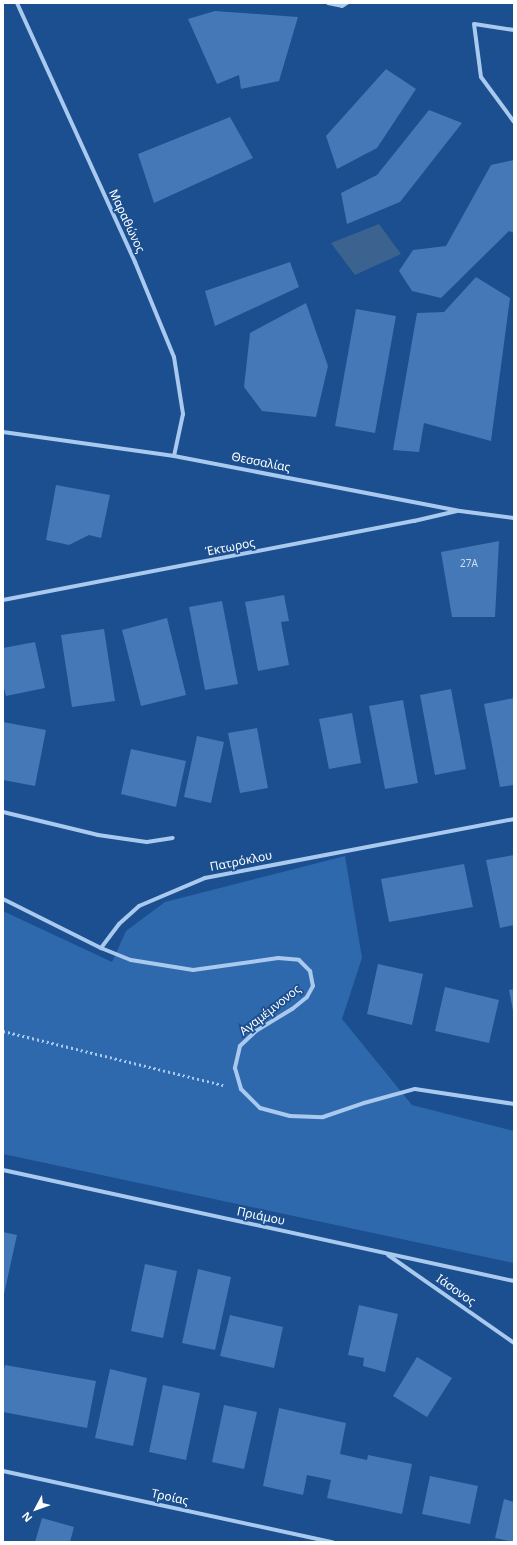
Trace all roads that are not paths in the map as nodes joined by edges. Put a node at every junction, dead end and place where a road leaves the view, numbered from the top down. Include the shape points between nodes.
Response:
1 (17, 3) edge
2 (328, 3) edge
3 (347, 3) edge
4 (514, 30) edge
5 (514, 122) edge
6 (3, 432) edge
7 (174, 456) junction
8 (460, 511) junction
9 (514, 518) edge
10 (3, 600) edge
11 (3, 812) edge
12 (514, 819) edge
13 (173, 838) dead end
14 (3, 899) edge
15 (101, 948) junction
16 (514, 1104) edge
17 (3, 1170) edge
18 (386, 1254) junction
19 (514, 1281) edge
20 (514, 1343) edge
21 (3, 1471) edge
22 (332, 1542) edge

1 - 7 street, Μαραθώνος via 135,262 174,357 183,414
2 - 3 street via 342,6
4 - 5 street via 474,24 481,77
6 - 7 street, Θεσσαλίας
7 - 8 street, Θεσσαλίας
8 - 9 street, Θεσσαλίας
8 - 10 street, Έκτωρος
11 - 13 street via 98,835 147,842
12 - 15 street, Πατρόκλου via 205,878 139,906 119,924
14 - 15 street
15 - 16 street, Αγαμέμνονος via 131,960 193,970 278,958 299,960 310,971 313,986 307,997 256,1031 240,1046 236,1068 241,1089 260,1108 290,1116 323,1117 416,1089
17 - 18 street, Πριάμου
18 - 19 street, Πριάμου
18 - 20 street, Ιάσονος
21 - 22 street, Τροίας

